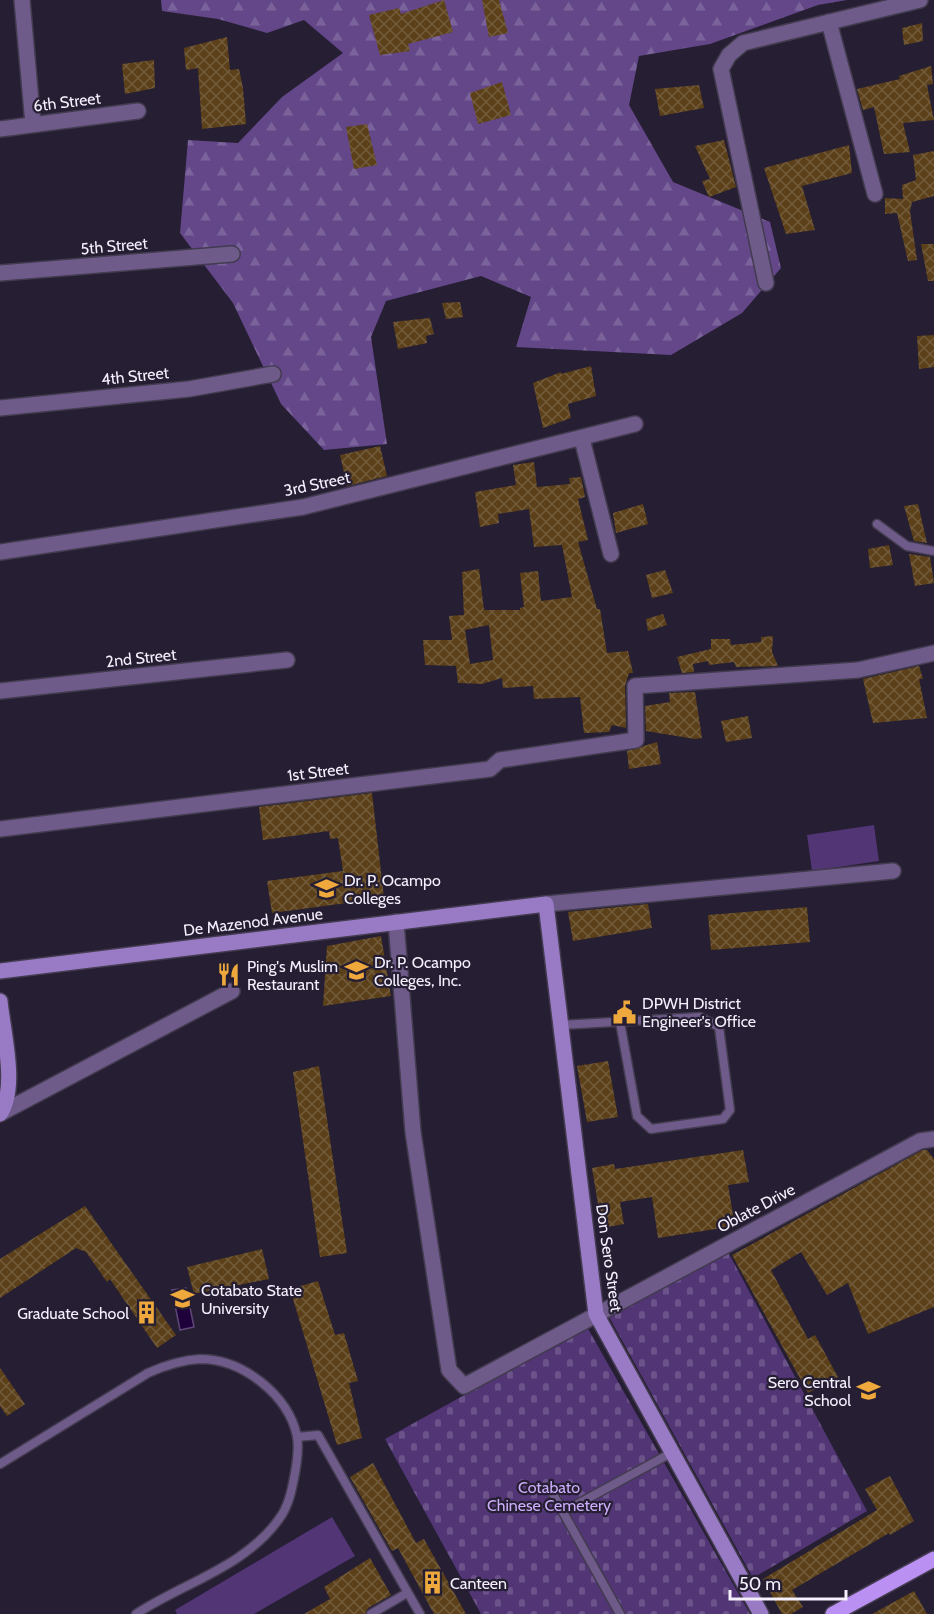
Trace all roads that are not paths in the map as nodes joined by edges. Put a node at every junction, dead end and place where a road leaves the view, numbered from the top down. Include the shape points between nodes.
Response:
1 (22, 0) edge
2 (920, 0) edge
3 (829, 22) junction
4 (138, 111) dead end
5 (33, 124) junction
6 (0, 129) edge
7 (875, 194) dead end
8 (232, 254) dead end
9 (0, 273) edge
10 (766, 283) dead end
11 (273, 374) dead end
12 (0, 408) edge
13 (635, 424) dead end
14 (582, 439) junction
15 (877, 524) dead end
16 (934, 551) edge
17 (0, 552) edge
18 (611, 554) dead end
19 (934, 653) edge
20 (287, 660) dead end
21 (0, 692) edge
22 (0, 829) edge
23 (893, 871) dead end
24 (546, 904) junction
25 (396, 922) junction
26 (0, 971) edge
27 (232, 991) dead end
28 (0, 1001) edge
29 (620, 1022) junction
30 (561, 1025) junction
31 (1, 1113) edge
32 (934, 1139) edge
33 (596, 1314) junction
34 (297, 1437) junction
35 (674, 1452) junction
36 (0, 1464) edge
37 (549, 1487) dead end
38 (563, 1512) junction
39 (934, 1558) edge
40 (407, 1593) junction
41 (136, 1614) edge
42 (371, 1614) edge
43 (420, 1614) edge
44 (620, 1614) edge
45 (761, 1614) edge
46 (832, 1614) edge

1 - 5 street
2 - 3 street
3 - 7 street
3 - 10 street via 743,43 721,69
4 - 5 street, 6th Street
5 - 6 street, 6th Street
8 - 9 street, 5th Street
11 - 12 street, 4th Street via 189,389
13 - 14 street, 3rd Street
14 - 17 street, 3rd Street via 303,507
14 - 18 street
15 - 16 lane via 906,546
19 - 22 street, 1st Street via 858,670 635,686 636,740 500,760 490,769
20 - 21 street, 2nd Street
23 - 24 street
24 - 25 main road, De Mazenod Avenue
24 - 30 main road, Don Sero Street
25 - 26 main road, De Mazenod Avenue
25 - 33 street, Oblate Drive via 413,1132 449,1370 464,1386
27 - 31 street
28 - 31 main road via 9,1084 8,1101
29 - 29 lane via 637,1116 644,1125 651,1129 723,1119 728,1115 719,1027 700,1017
29 - 30 lane
30 - 33 main road, Don Sero Street
32 - 33 street, Oblate Drive via 920,1141
33 - 35 main road, Don Sero Street
34 - 36 lane via 286,1409 268,1388 243,1370 202,1359 174,1362 148,1373
34 - 40 lane via 318,1435
34 - 41 lane via 292,1492 281,1517 266,1536 228,1563
35 - 38 lane
35 - 45 main road, Don Sero Street
37 - 38 lane
38 - 44 lane
39 - 46 main road
40 - 42 lane
40 - 43 lane

